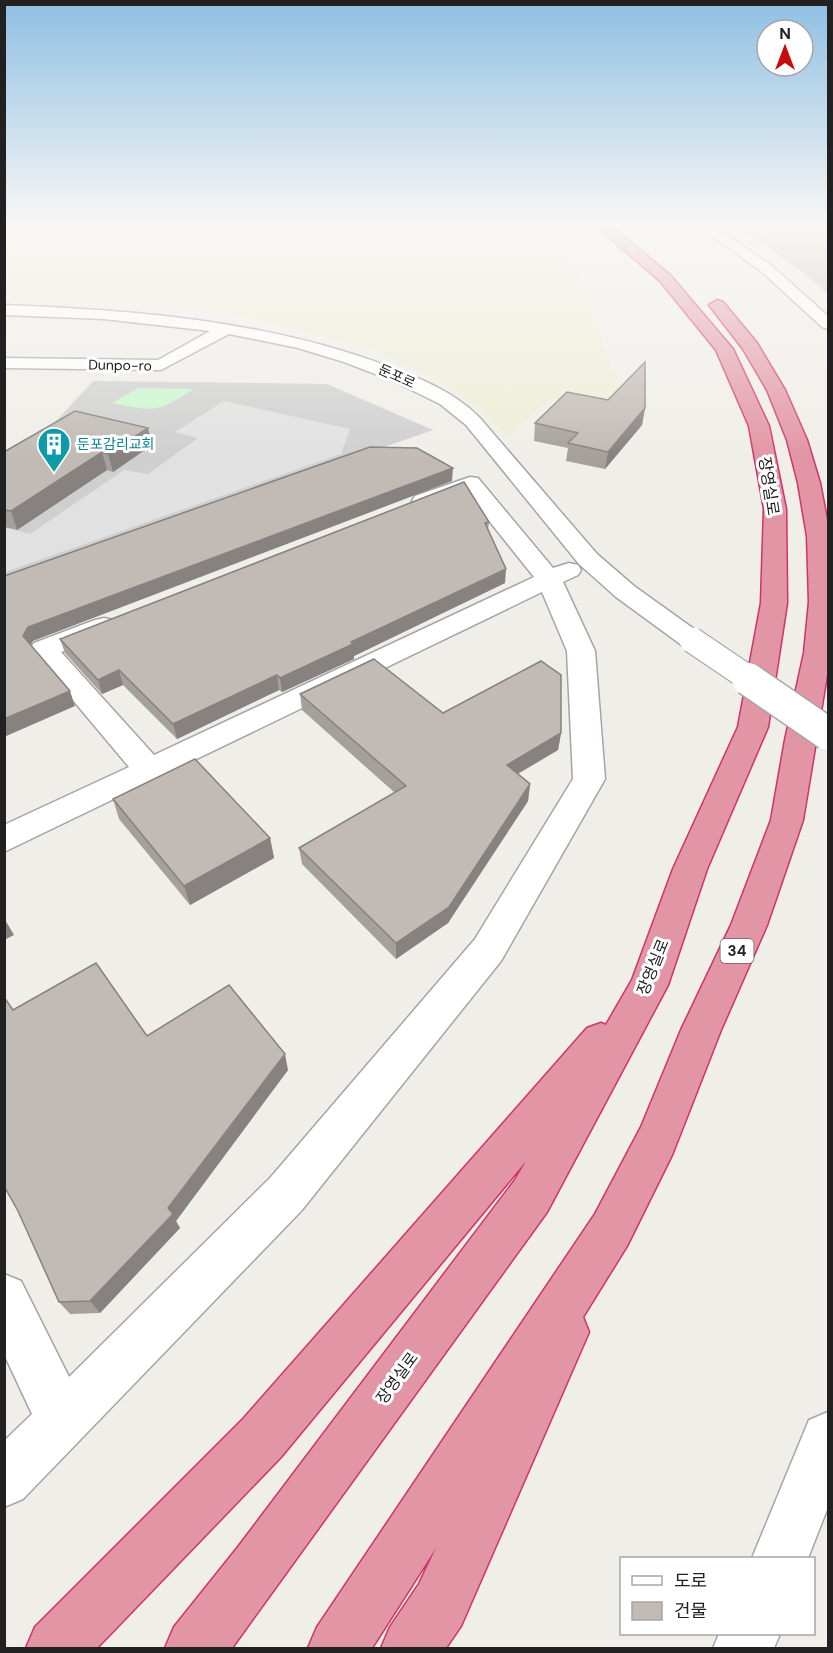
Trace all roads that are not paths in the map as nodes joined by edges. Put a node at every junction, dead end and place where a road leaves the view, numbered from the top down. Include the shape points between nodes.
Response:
1 (673, 303) edge
2 (714, 303) edge
3 (805, 303) edge
4 (4, 310) edge
5 (828, 324) edge
6 (226, 329) junction
7 (4, 363) edge
8 (404, 508) edge
9 (588, 559) junction
10 (550, 581) junction
11 (131, 615) edge
12 (828, 734) edge
13 (150, 771) junction
14 (4, 840) edge
15 (649, 985) junction
16 (611, 1230) junction
17 (4, 1298) edge
18 (63, 1422) junction
19 (828, 1439) edge
20 (4, 1480) edge
21 (780, 1557) edge
22 (56, 1648) edge
23 (195, 1648) edge
24 (338, 1648) edge
25 (411, 1648) edge

1 - 15 highway, 장영실로 via 724,349 759,426 775,509 774,603 753,727 690,869
2 - 16 highway, 34 via 751,347 776,390 797,440 819,536 822,602 818,653 787,820 749,925 700,1030 657,1140
3 - 5 street
4 - 6 street, 둔포로 via 90,313
6 - 7 street, Dunpo-ro via 161,365
6 - 9 street, 둔포로 via 305,345 370,364 461,410
8 - 10 street via 470,483
9 - 10 street
9 - 12 street, 둔포로, bridge via 625,592
10 - 13 street
10 - 18 street via 581,651 589,779 488,950 286,1194
11 - 13 street via 44,649
13 - 14 street
15 - 22 highway via 262,1438
15 - 23 highway, 장영실로 via 531,1196
16 - 24 highway, 34
16 - 25 highway via 440,1605
17 - 18 street
18 - 20 street
19 - 21 street

